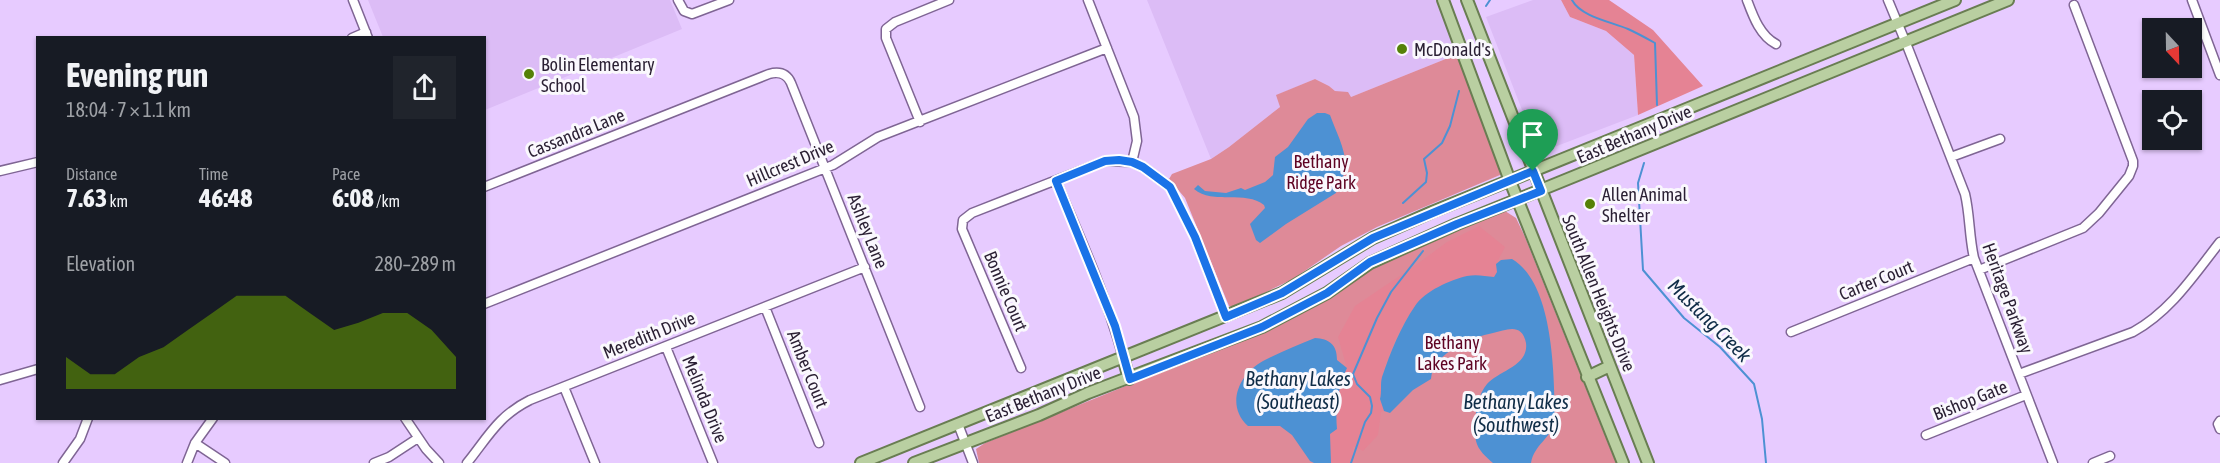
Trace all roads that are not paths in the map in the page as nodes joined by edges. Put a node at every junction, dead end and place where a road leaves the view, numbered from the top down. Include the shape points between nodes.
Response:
1 (353, 0) edge
2 (678, 0) edge
3 (729, 0) edge
4 (950, 0) edge
5 (1088, 0) edge
6 (1443, 0) edge
7 (1467, 0) edge
8 (1747, 0) edge
9 (1888, 0) edge
10 (1955, 0) edge
11 (2008, 0) edge
12 (2192, 0) edge
13 (1995, 3) edge
14 (2074, 5) dead end
15 (1898, 22) junction
16 (367, 35) edge
17 (1905, 41) junction
18 (1776, 44) dead end
19 (1107, 48) junction
20 (780, 73) joint
21 (2220, 75) edge
22 (920, 122) junction
23 (2000, 139) dead end
24 (1951, 157) junction
25 (36, 162) edge
26 (1132, 162) junction
27 (826, 167) junction
28 (0, 171) edge
29 (1533, 171) junction
30 (1510, 180) junction
31 (1056, 181) junction
32 (486, 186) edge
33 (1541, 191) junction
34 (1518, 200) junction
35 (2220, 242) edge
36 (1974, 258) junction
37 (865, 267) junction
38 (1979, 270) junction
39 (486, 303) edge
40 (765, 307) junction
41 (1226, 317) junction
42 (1791, 332) dead end
43 (666, 347) junction
44 (1123, 357) junction
45 (1610, 366) junction
46 (1021, 368) dead end
47 (36, 370) edge
48 (2019, 374) junction
49 (1587, 377) junction
50 (1130, 379) junction
51 (0, 380) edge
52 (564, 387) junction
53 (2026, 395) junction
54 (920, 406) dead end
55 (87, 420) edge
56 (212, 420) edge
57 (406, 420) edge
58 (2220, 421) edge
59 (958, 424) junction
60 (2220, 429) edge
61 (1926, 435) dead end
62 (418, 438) junction
63 (195, 443) junction
64 (819, 443) dead end
65 (965, 443) junction
66 (2110, 456) dead end
67 (63, 463) edge
68 (187, 463) edge
69 (225, 463) edge
70 (374, 463) edge
71 (439, 463) edge
72 (467, 463) edge
73 (595, 463) edge
74 (713, 463) edge
75 (861, 463) edge
76 (914, 463) edge
77 (973, 463) edge
78 (1623, 463) edge
79 (1648, 463) edge
80 (2053, 463) edge
81 (2093, 463) edge

1 - 16 street
2 - 3 street via 684,11 692,14
4 - 22 street via 886,29 886,38
5 - 19 street
6 - 30 main road
7 - 29 main road, South Allen Heights Drive
8 - 18 street via 1767,40
9 - 15 street, Heritage Parkway
10 - 15 main road, East Bethany Drive
11 - 13 main road, East Bethany Drive
12 - 21 street
13 - 17 main road, East Bethany Drive
14 - 38 street via 2133,161 2132,171 2100,213 2082,228
15 - 17 street, Heritage Parkway
15 - 29 main road, East Bethany Drive
17 - 24 street, Heritage Parkway
17 - 33 main road, East Bethany Drive
19 - 22 street, Hillcrest Drive
19 - 26 street via 1134,117 1137,141
20 - 27 street, Ashley Lane via 791,83
20 - 32 street, Cassandra Lane
22 - 27 street, Hillcrest Drive via 878,137
23 - 24 street
24 - 36 street, Heritage Parkway via 1969,208
25 - 28 street
26 - 31 street via 1105,161
26 - 41 street via 1170,187 1195,237
27 - 37 street, Ashley Lane
27 - 39 street, Hillcrest Drive
29 - 30 main road, East Bethany Drive
29 - 33 main road, South Allen Heights Drive
30 - 34 main road
30 - 41 main road, East Bethany Drive via 1373,238 1282,293
31 - 44 street via 1115,326
31 - 46 street, Bonnie Court via 972,213 964,217 961,225
33 - 34 main road, East Bethany Drive
33 - 45 main road, South Allen Heights Drive
34 - 49 main road
34 - 50 main road, East Bethany Drive via 1370,262 1327,293 1262,327
35 - 48 street via 2174,300 2150,323
36 - 38 street, Heritage Parkway
36 - 42 street, Carter Court
37 - 40 street, Meredith Drive
37 - 54 street, Ashley Lane
38 - 48 street, Heritage Parkway
40 - 43 street, Meredith Drive
40 - 64 street, Amber Court
41 - 44 main road, East Bethany Drive
43 - 52 street, Meredith Drive
43 - 74 street, Melinda Drive
44 - 50 main road
44 - 59 main road, East Bethany Drive
45 - 49 main road
45 - 79 main road, South Allen Heights Drive
47 - 51 street
48 - 53 street, Heritage Parkway
49 - 78 main road
50 - 65 main road, East Bethany Drive
52 - 72 street, Meredith Drive via 507,414
52 - 73 street
53 - 61 street, Bishop Gate
53 - 80 street, Heritage Parkway
55 - 67 street via 80,439
56 - 63 street
57 - 62 street
58 - 60 street
59 - 65 street
59 - 75 main road, East Bethany Drive
62 - 70 street
62 - 71 street
63 - 68 street
63 - 69 street
65 - 76 main road, East Bethany Drive
65 - 77 street
66 - 81 street

